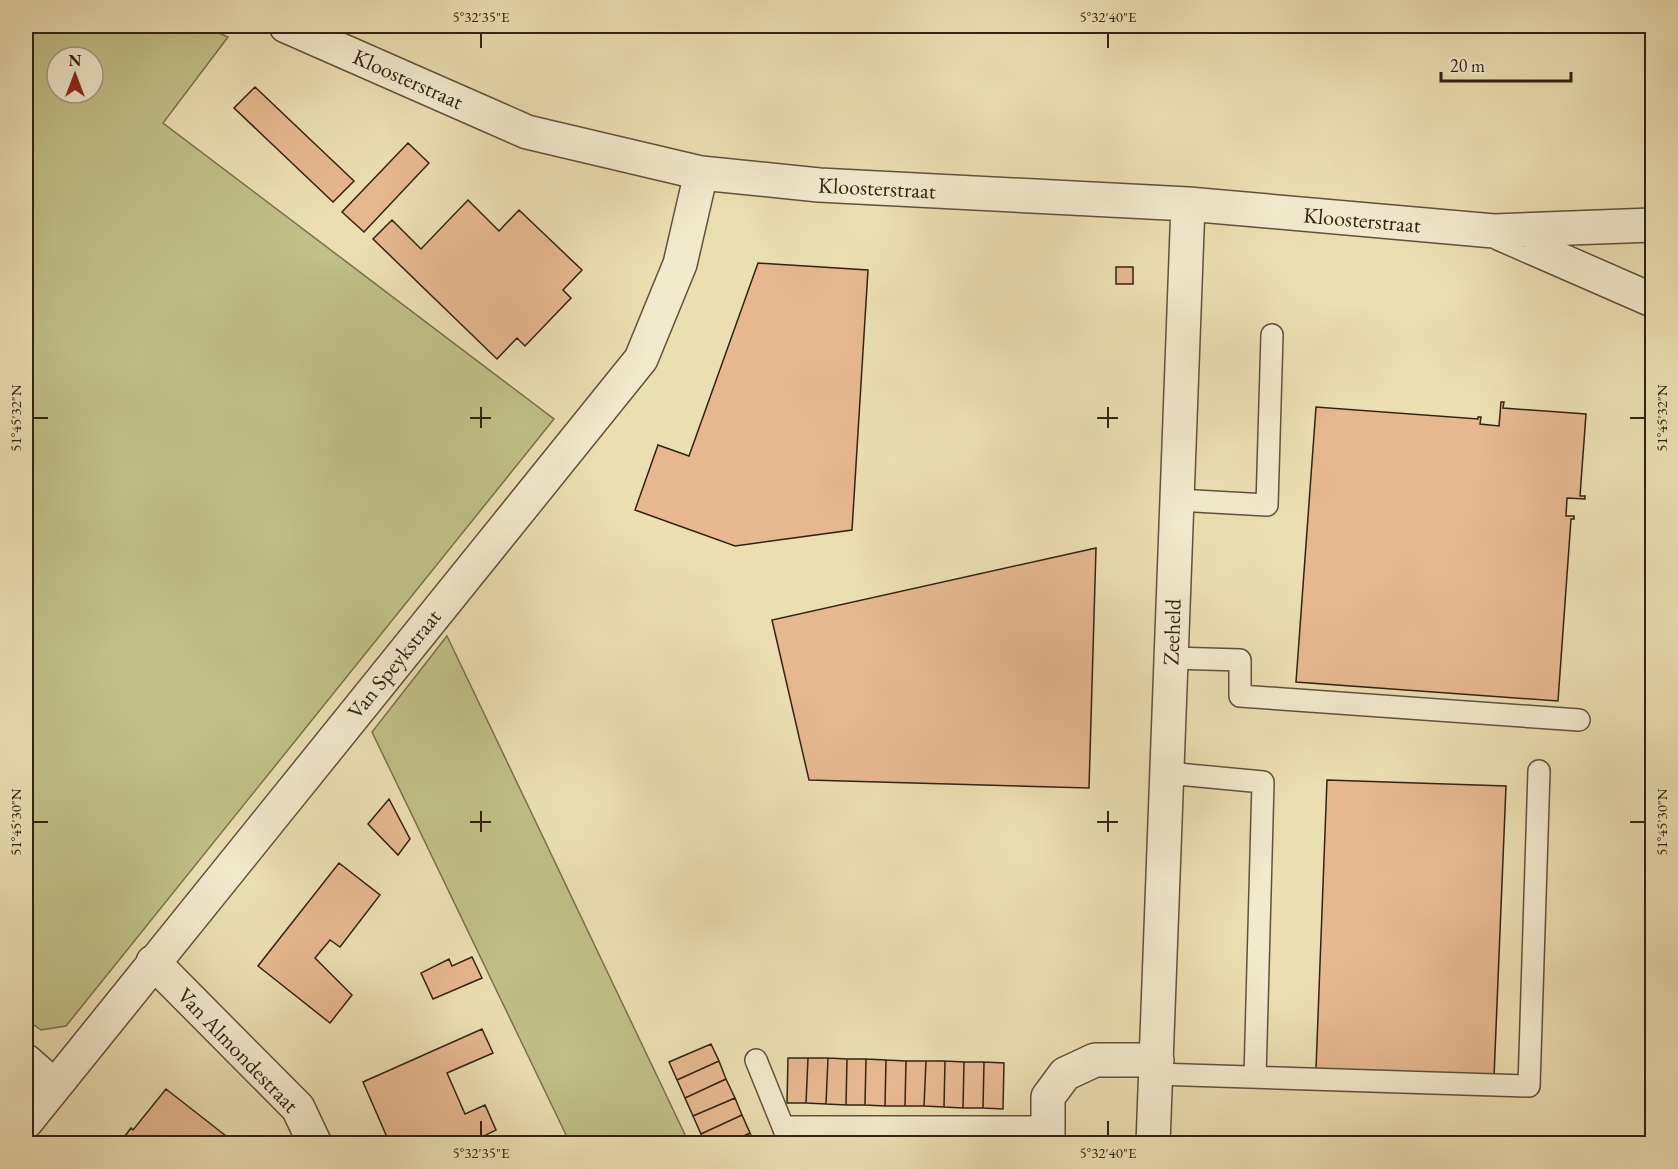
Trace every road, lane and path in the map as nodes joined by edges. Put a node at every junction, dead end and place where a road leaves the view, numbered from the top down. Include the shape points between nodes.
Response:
1 (286, 26) edge
2 (701, 173) junction
3 (1188, 204) junction
4 (1653, 225) edge
5 (1494, 231) junction
6 (1653, 300) edge
7 (1272, 335) dead end
8 (1177, 500) junction
9 (1172, 658) junction
10 (1579, 720) dead end
11 (1539, 771) dead end
12 (1167, 773) junction
13 (153, 962) junction
14 (756, 1060) dead end
15 (26, 1061) edge
16 (1157, 1067) junction
17 (1255, 1077) junction
18 (54, 1086) junction
19 (26, 1122) edge
20 (786, 1135) edge
21 (1048, 1135) edge
22 (315, 1143) edge
23 (1153, 1143) edge

1 - 2 street, Kloosterstraat via 527,132
2 - 3 street, Kloosterstraat via 819,186
2 - 13 street, Van Speykstraat via 680,264 641,359
3 - 5 street, Kloosterstraat
3 - 8 street, Zeeheld
4 - 5 street, Kloosterstraat
5 - 6 street, Kloosterstraat
7 - 8 lane via 1267,505
8 - 9 street, Zeeheld
9 - 10 lane via 1240,660 1240,696
9 - 12 street, Zeeheld
11 - 17 lane via 1529,1086
12 - 16 street, Zeeheld
12 - 17 lane via 1263,782
13 - 18 street, Van Speykstraat
13 - 22 street, Van Almondestraat via 298,1108
14 - 20 lane
15 - 18 street
16 - 17 lane
16 - 21 street via 1095,1060 1065,1074 1048,1097
16 - 23 street, Zeeheld
18 - 19 street, Van Speykstraat
20 - 21 lane

